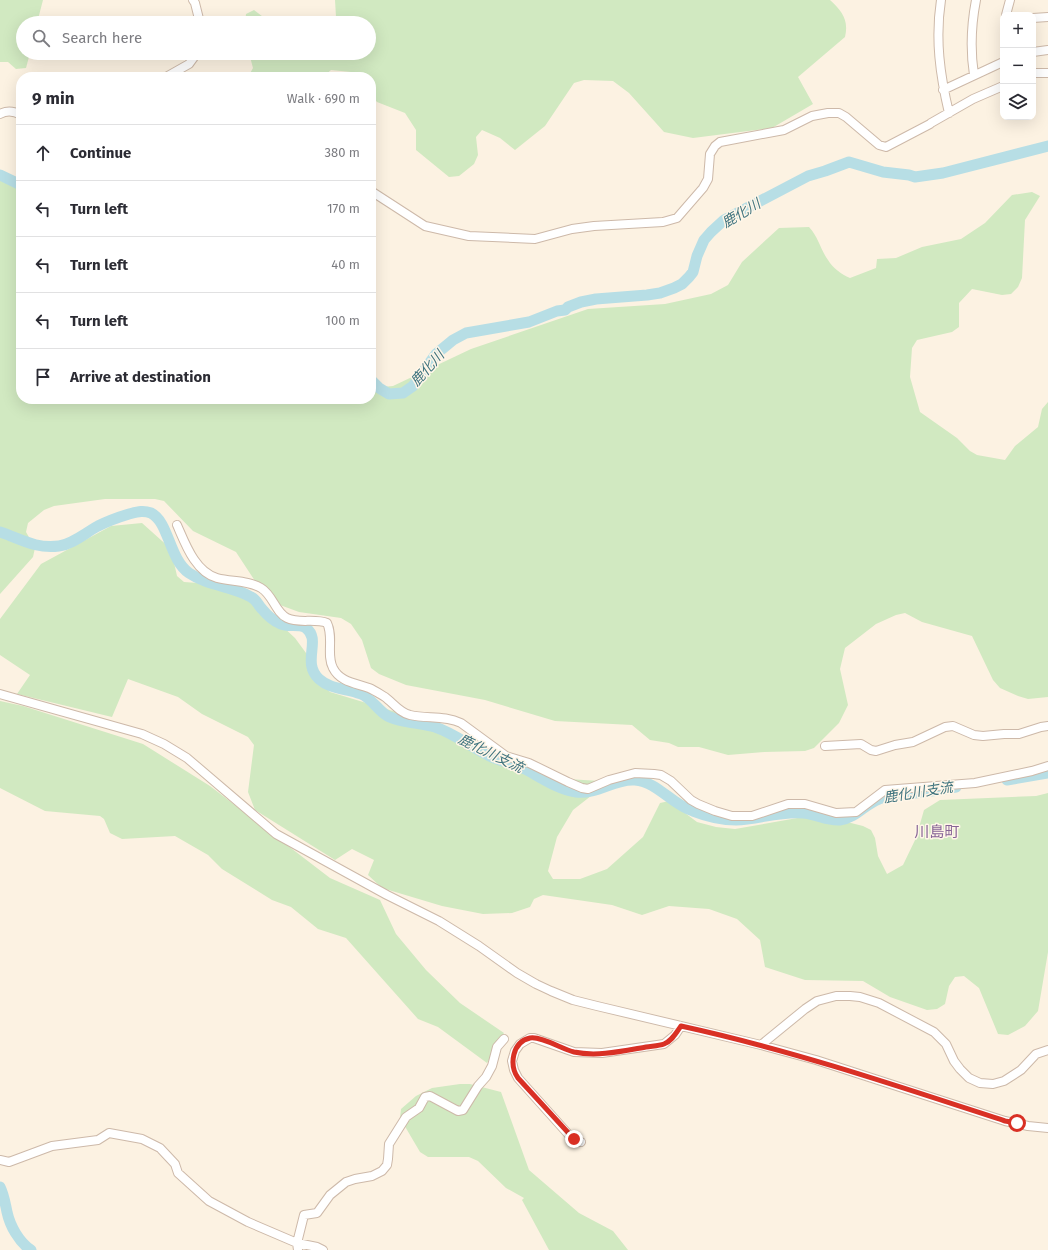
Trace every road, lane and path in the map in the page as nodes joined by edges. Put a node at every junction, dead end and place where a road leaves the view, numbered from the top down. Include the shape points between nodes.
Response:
1 (193, 0) edge
2 (941, 0) edge
3 (976, 0) edge
4 (1010, 0) edge
5 (1007, 12) edge
6 (198, 16) edge
7 (1048, 17) edge
8 (1036, 18) edge
9 (1048, 50) edge
10 (1036, 52) edge
11 (191, 60) edge
12 (1000, 63) edge
13 (174, 72) edge
14 (1036, 73) edge
15 (1048, 73) edge
16 (974, 75) junction
17 (1000, 87) edge
18 (944, 90) junction
19 (16, 112) edge
20 (949, 113) junction
21 (0, 114) edge
22 (376, 194) edge
23 (178, 524) dead end
24 (0, 694) edge
25 (1048, 726) edge
26 (825, 746) dead end
27 (1048, 766) edge
28 (681, 1026) junction
29 (504, 1038) dead end
30 (760, 1045) junction
31 (1048, 1050) edge
32 (1048, 1128) edge
33 (581, 1142) dead end
34 (0, 1160) edge
35 (297, 1247) edge
36 (322, 1250) edge

1 - 6 street
2 - 18 street via 938,43
3 - 16 street via 971,35
4 - 5 street
7 - 8 street
9 - 10 street
11 - 13 street
12 - 16 street
14 - 15 street
16 - 18 street
17 - 20 street
18 - 20 street
19 - 21 street
20 - 22 street via 886,147 879,145 839,113 812,116 784,130 720,142 710,154 708,179 703,188 677,218 663,222 594,226 535,238 469,236 425,226
23 - 27 street via 191,555 207,573 248,582 263,589 286,618 327,623 330,629 332,667 347,682 370,689 403,713 442,717 461,723 506,756 529,763 582,788 588,789 635,773 654,774 671,781 698,804 732,816 752,816 788,804 805,804 836,813 853,813 886,790 975,784
24 - 28 street via 142,734 159,742 192,762 276,834 439,922 536,984 574,1000
25 - 26 street via 1019,734 983,736 953,726 945,727 913,742 895,744 876,751 861,744
28 - 30 street
28 - 33 street via 664,1044 602,1054 574,1052 534,1038 518,1047 512,1061 516,1074 569,1135
29 - 35 street via 497,1047 486,1077 463,1110 458,1111 430,1096 425,1097 419,1108 406,1117 389,1144 387,1165 382,1171 346,1182 330,1194 317,1213 304,1215
30 - 31 street via 817,1001 836,996 850,996 879,1003 934,1032 946,1044 960,1069 969,1078 980,1083 1004,1082 1021,1070 1036,1054
30 - 32 street via 816,1060 1005,1121
34 - 35 street via 10,1162 52,1146 98,1140 109,1133 142,1139 160,1148 175,1164 178,1173 209,1201
35 - 36 street via 317,1247

